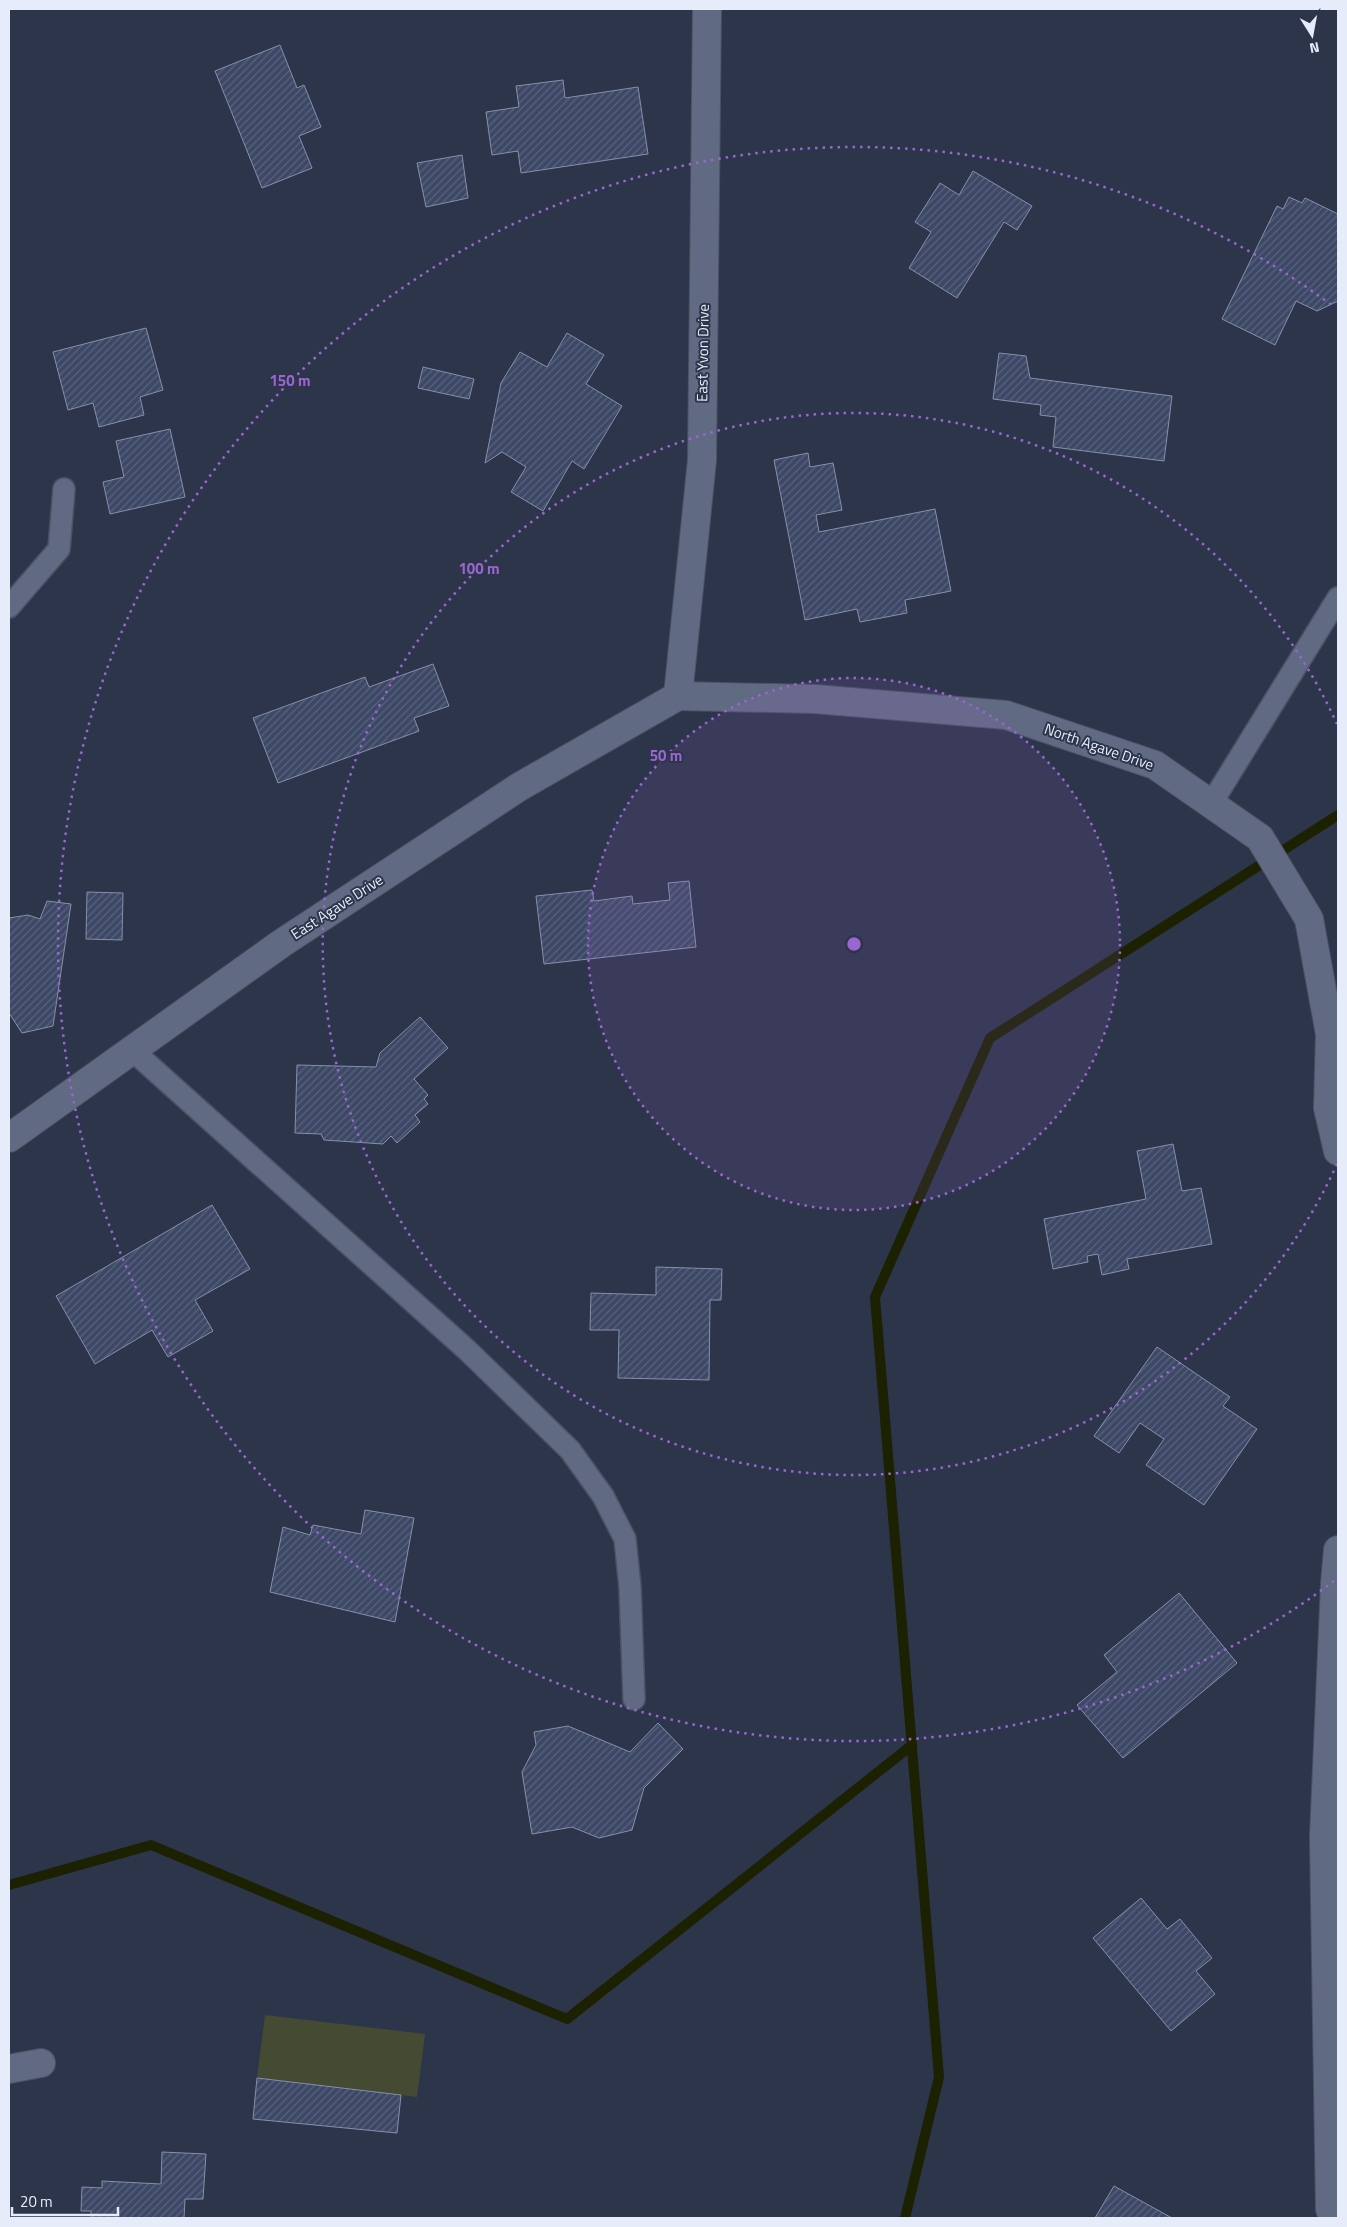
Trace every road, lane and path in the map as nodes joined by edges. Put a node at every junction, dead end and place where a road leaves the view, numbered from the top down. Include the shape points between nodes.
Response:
1 (707, 9) edge
2 (64, 489) dead end
3 (1338, 598) edge
4 (9, 607) edge
5 (678, 696) junction
6 (1211, 804) junction
7 (132, 1050) junction
8 (9, 1138) edge
9 (1338, 1152) edge
10 (1338, 1550) edge
11 (634, 1699) dead end
12 (41, 2063) dead end
13 (9, 2069) edge
14 (1334, 2218) edge

1 - 5 street, East Yvon Drive via 702,460
2 - 4 lane via 59,549
3 - 6 lane
5 - 6 street, North Agave Drive via 815,699 1006,715 1155,765
5 - 7 street, East Agave Drive via 519,787 282,943
6 - 9 street, North Agave Drive via 1260,838 1309,919 1330,1034 1328,1108
7 - 8 street, East Agave Drive
7 - 11 lane via 467,1350 570,1450 603,1496 625,1539
10 - 14 street via 1324,1827 1330,2209
12 - 13 street

